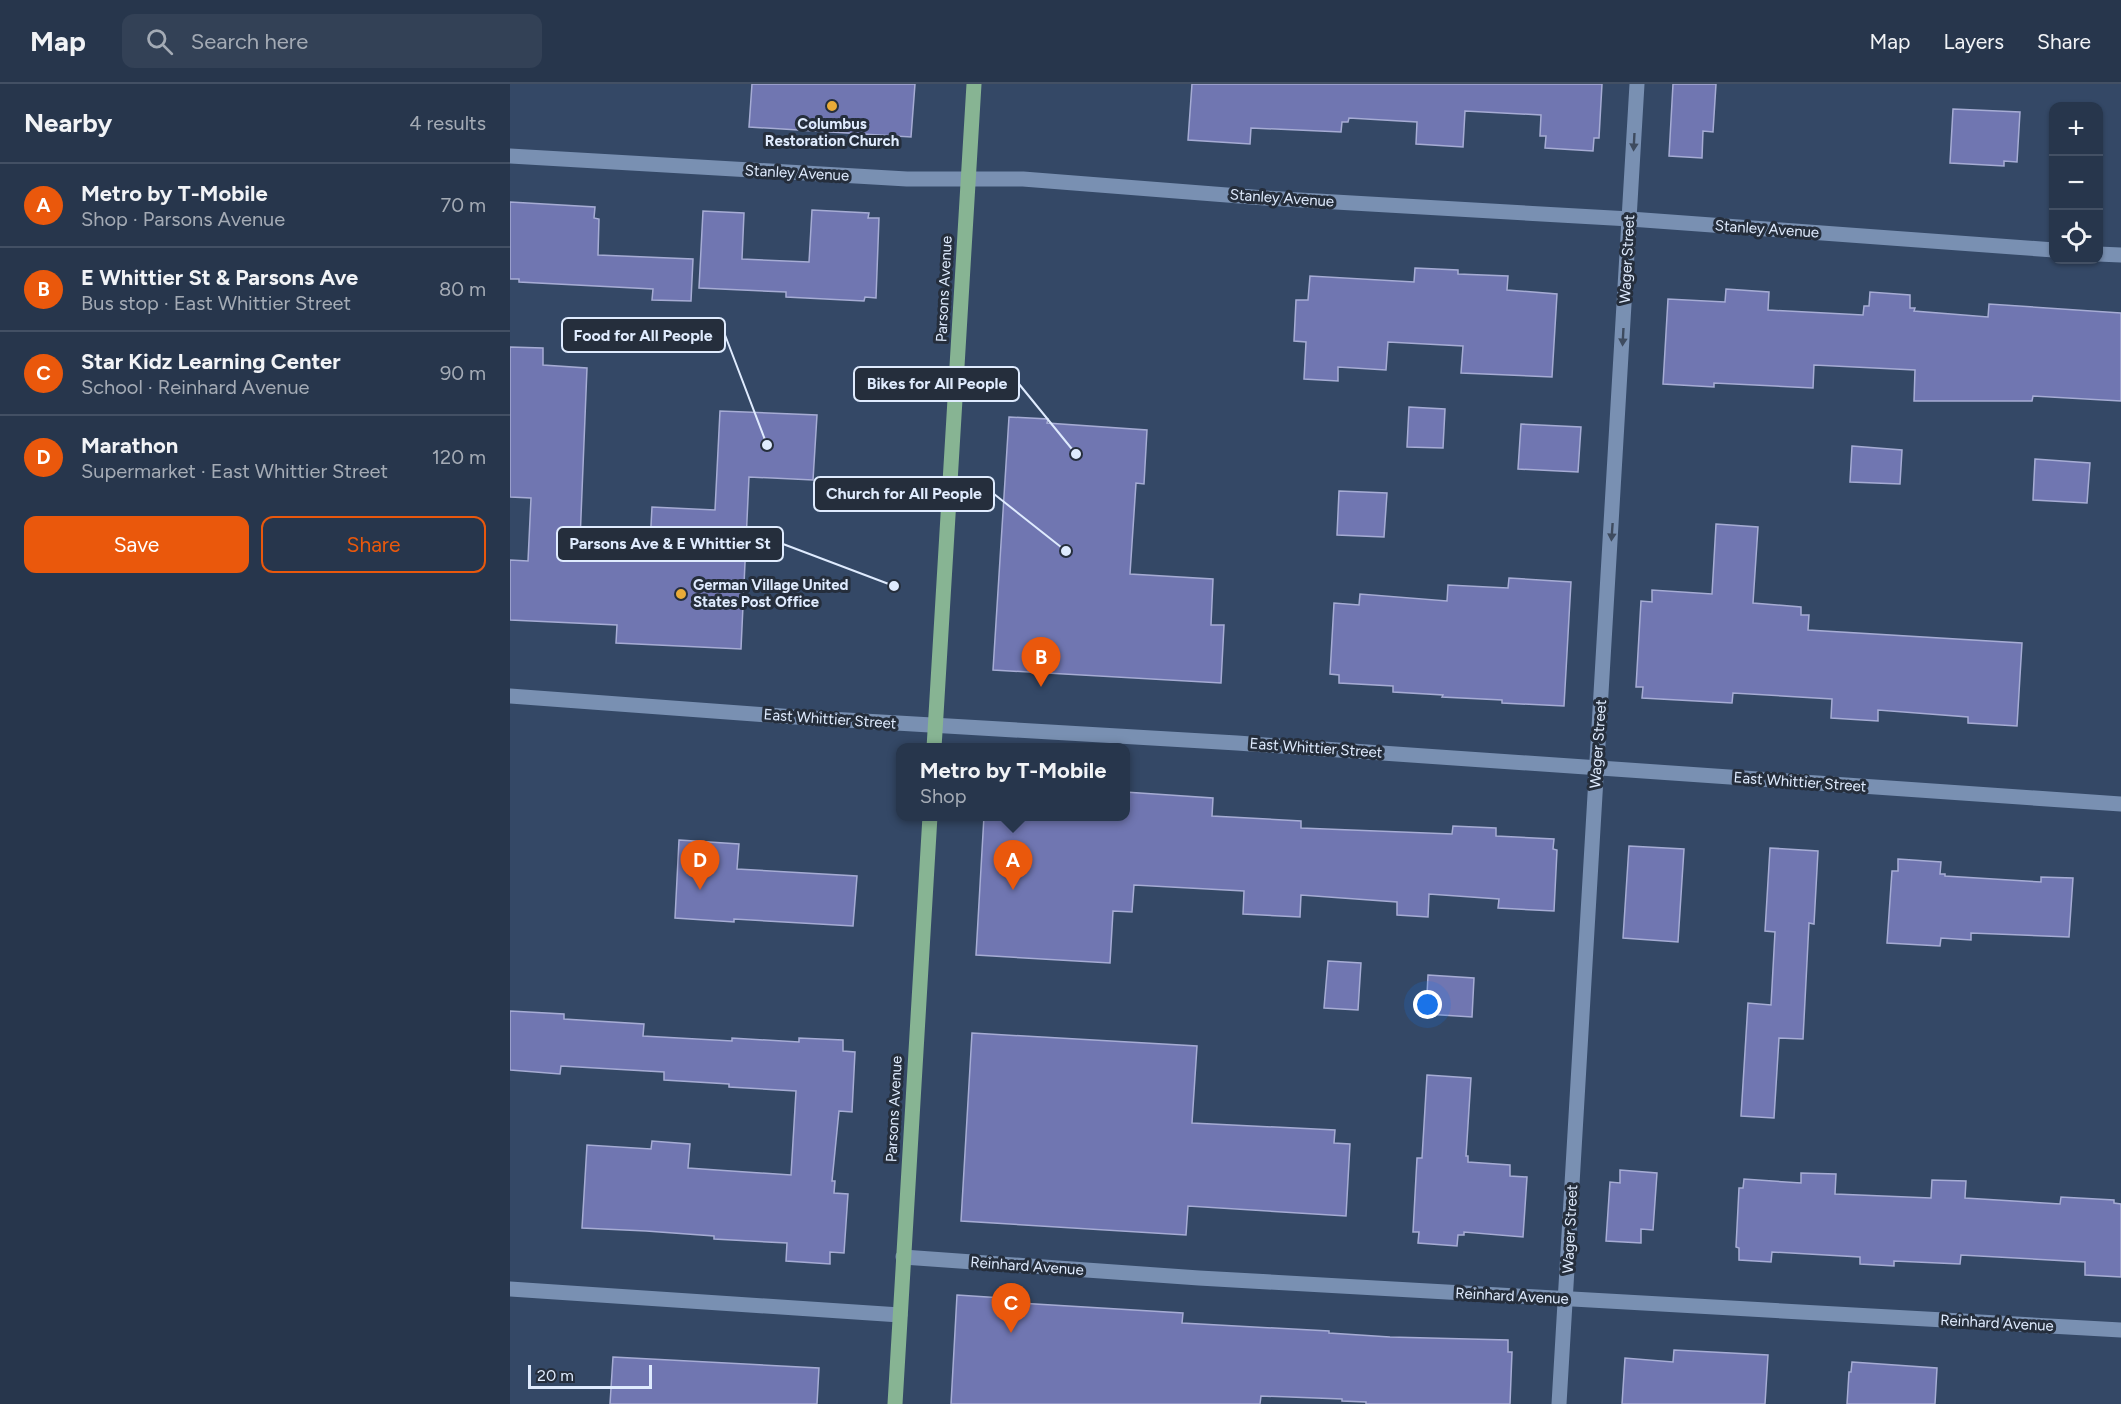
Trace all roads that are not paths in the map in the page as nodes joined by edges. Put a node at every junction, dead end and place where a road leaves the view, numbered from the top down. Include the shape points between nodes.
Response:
1 (974, 84) edge
2 (1637, 84) edge
3 (510, 156) edge
4 (969, 179) junction
5 (1630, 219) junction
6 (2049, 250) edge
7 (2103, 254) edge
8 (2121, 255) edge
9 (510, 696) edge
10 (936, 726) junction
11 (934, 743) edge
12 (1597, 768) junction
13 (2121, 804) edge
14 (930, 821) edge
15 (903, 1257) junction
16 (510, 1289) edge
17 (1566, 1299) junction
18 (900, 1315) junction
19 (2121, 1330) edge
20 (895, 1404) edge
21 (1559, 1404) edge

1 - 4 main road, Parsons Avenue
2 -> 5 street, Wager Street
3 - 4 street, Stanley Avenue via 907,179
4 - 5 street, Stanley Avenue via 1023,179
4 - 10 main road, Parsons Avenue
5 - 6 street, Stanley Avenue
5 -> 12 street, Wager Street
7 - 8 street
9 - 10 street, East Whittier Street
10 - 11 main road, Parsons Avenue
10 - 12 street, East Whittier Street
12 - 13 street, East Whittier Street
12 - 17 street, Wager Street
14 - 15 main road, Parsons Avenue
15 - 17 street, Reinhard Avenue
15 - 18 main road, Parsons Avenue
16 - 18 street
17 - 19 street, Reinhard Avenue
17 - 21 street, Wager Street
18 - 20 main road, Parsons Avenue

